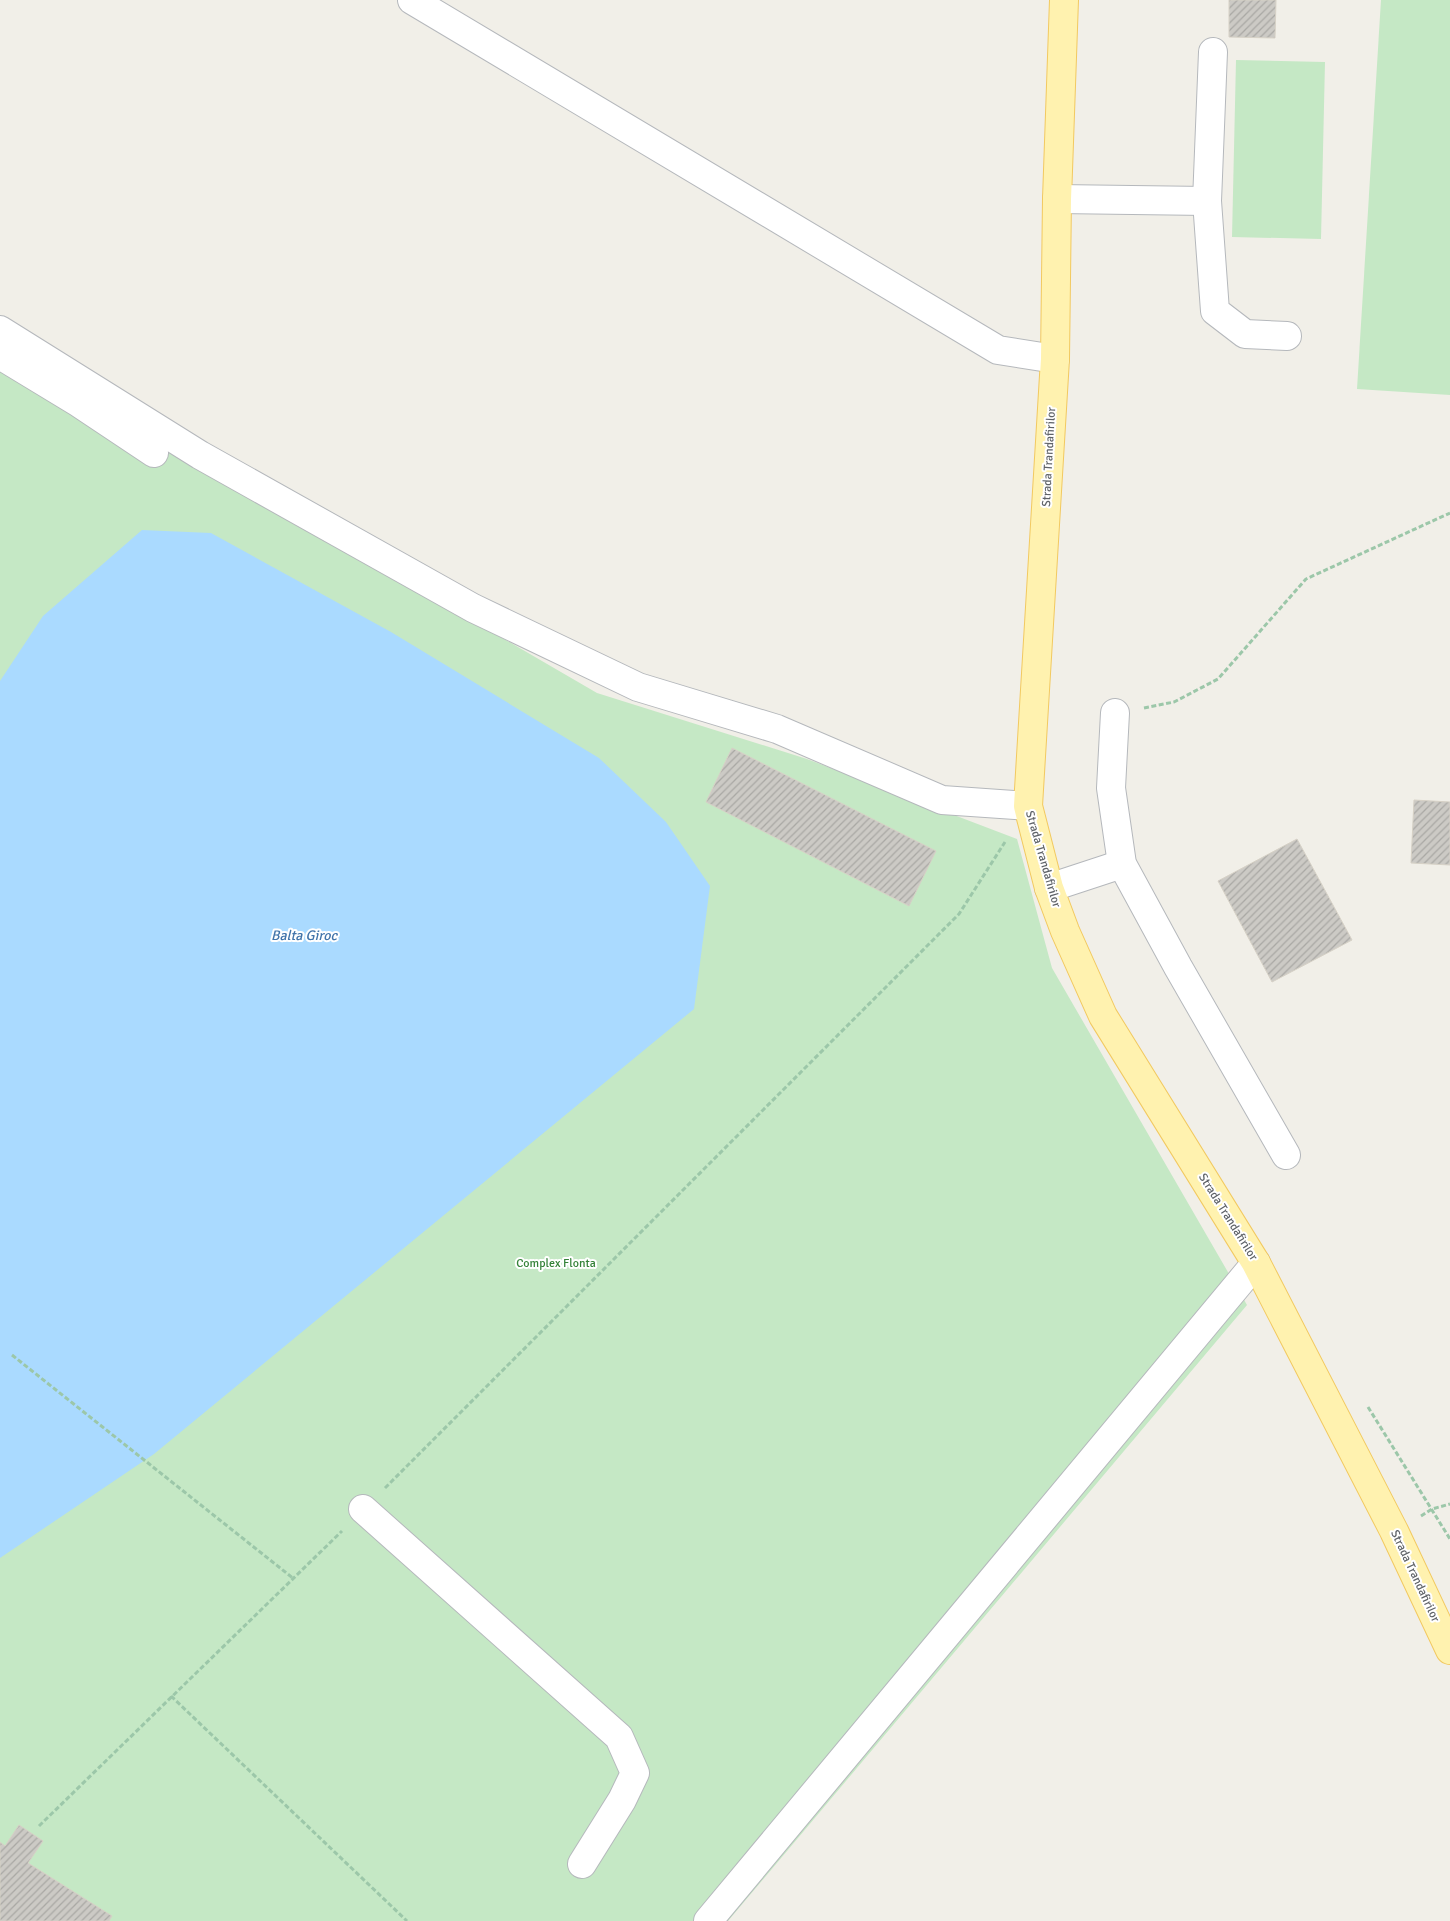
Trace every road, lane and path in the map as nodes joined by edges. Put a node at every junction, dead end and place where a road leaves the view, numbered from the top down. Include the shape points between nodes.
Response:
1 (412, 0) edge
2 (1064, 0) edge
3 (1213, 52) dead end
4 (1057, 199) junction
5 (1201, 201) junction
6 (0, 330) edge
7 (1287, 336) dead end
8 (0, 356) edge
9 (1055, 359) junction
10 (154, 453) dead end
11 (1450, 513) edge
12 (1115, 713) joint
13 (1028, 806) junction
14 (1122, 864) junction
15 (1049, 888) junction
16 (1286, 1155) dead end
17 (1256, 1263) junction
18 (12, 1355) dead end
19 (364, 1509) junction
20 (294, 1579) junction
21 (1450, 1650) edge
22 (171, 1696) junction
23 (39, 1826) dead end
24 (582, 1864) dead end
25 (407, 1921) edge
26 (708, 1921) edge

1 - 9 street via 998,350
2 - 4 main road, Strada Trandafirilor
3 - 5 street
4 - 5 street
4 - 9 main road, Strada Trandafirilor
5 - 7 street via 1215,311 1245,334
6 - 13 street via 200,455 473,608 638,688 777,729 942,800
8 - 10 street
9 - 13 main road, Strada Trandafirilor
11 - 12 path via 1306,579 1218,679 1174,702
12 - 14 street via 1112,788
13 - 15 main road, Strada Trandafirilor
13 - 19 path via 959,914
14 - 15 street
14 - 16 street
15 - 17 main road, Strada Trandafirilor via 1104,1016
17 - 21 main road, Strada Trandafirilor via 1394,1531
17 - 26 street
18 - 20 path
19 - 20 path
19 - 24 street via 619,1738 635,1773
20 - 22 path
22 - 23 path
22 - 25 path

